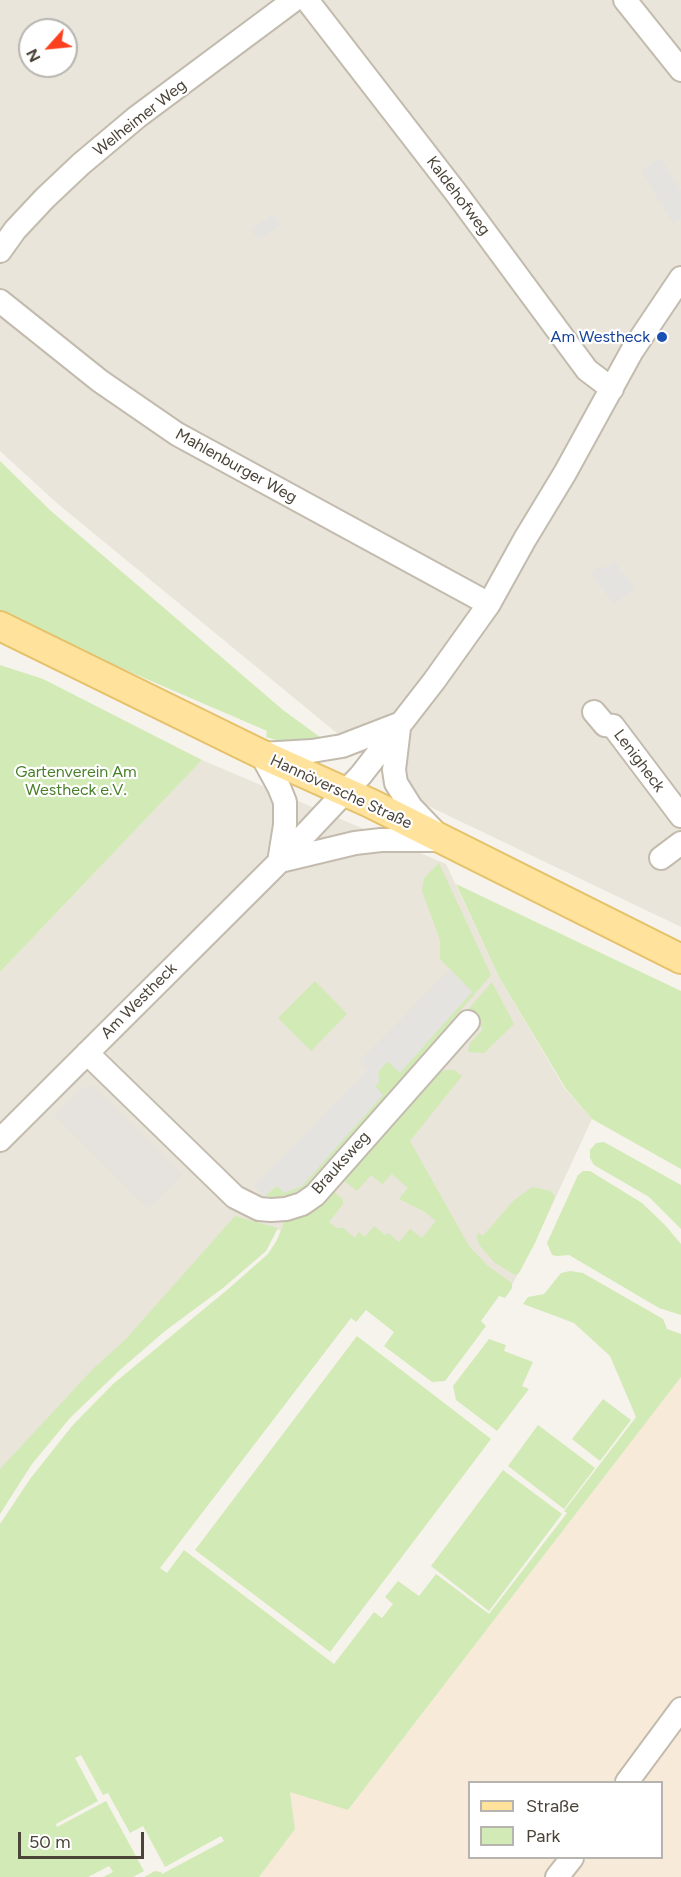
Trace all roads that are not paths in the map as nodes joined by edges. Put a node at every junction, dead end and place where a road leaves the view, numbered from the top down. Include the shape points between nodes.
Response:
1 (294, 0) edge
2 (307, 0) edge
3 (625, 0) edge
4 (681, 70) edge
5 (0, 251) edge
6 (681, 278) edge
7 (0, 301) edge
8 (612, 389) junction
9 (489, 604) junction
10 (0, 626) edge
11 (594, 712) dead end
12 (400, 723) junction
13 (261, 754) junction
14 (345, 792) junction
15 (681, 816) edge
16 (443, 840) junction
17 (681, 843) edge
18 (661, 858) dead end
19 (279, 862) junction
20 (681, 959) edge
21 (468, 1022) dead end
22 (87, 1053) junction
23 (0, 1140) edge
24 (681, 1709) edge
25 (628, 1781) edge
26 (570, 1859) edge
27 (557, 1877) edge

1 - 5 street, Welheimer Weg via 137,117 81,164 15,230
2 - 8 street, Kaldehofweg via 587,370
3 - 4 street
6 - 8 street, Am Westheck via 632,351
7 - 9 street, Mahlenburger Weg via 100,381 170,429
8 - 9 street, Am Westheck
9 - 12 street, Am Westheck
10 - 13 main road, Hannöversche Straße
11 - 15 street, Lenigheck via 605,724 613,726
12 - 13 street via 342,746
12 - 14 street, Am Westheck
12 - 16 street, Am Westheck via 394,762 396,783 411,807
13 - 14 main road, Hannöversche Straße
13 - 19 street via 285,802
14 - 16 main road, Hannöversche Straße
14 - 19 street, Am Westheck
16 - 19 street, Am Westheck via 355,843
16 - 20 main road, Hannöversche Straße
17 - 18 street
19 - 22 street, Am Westheck
21 - 22 street, Brauksweg via 315,1194 286,1209 259,1209 235,1197
22 - 23 street, Am Westheck
24 - 25 street
26 - 27 street

